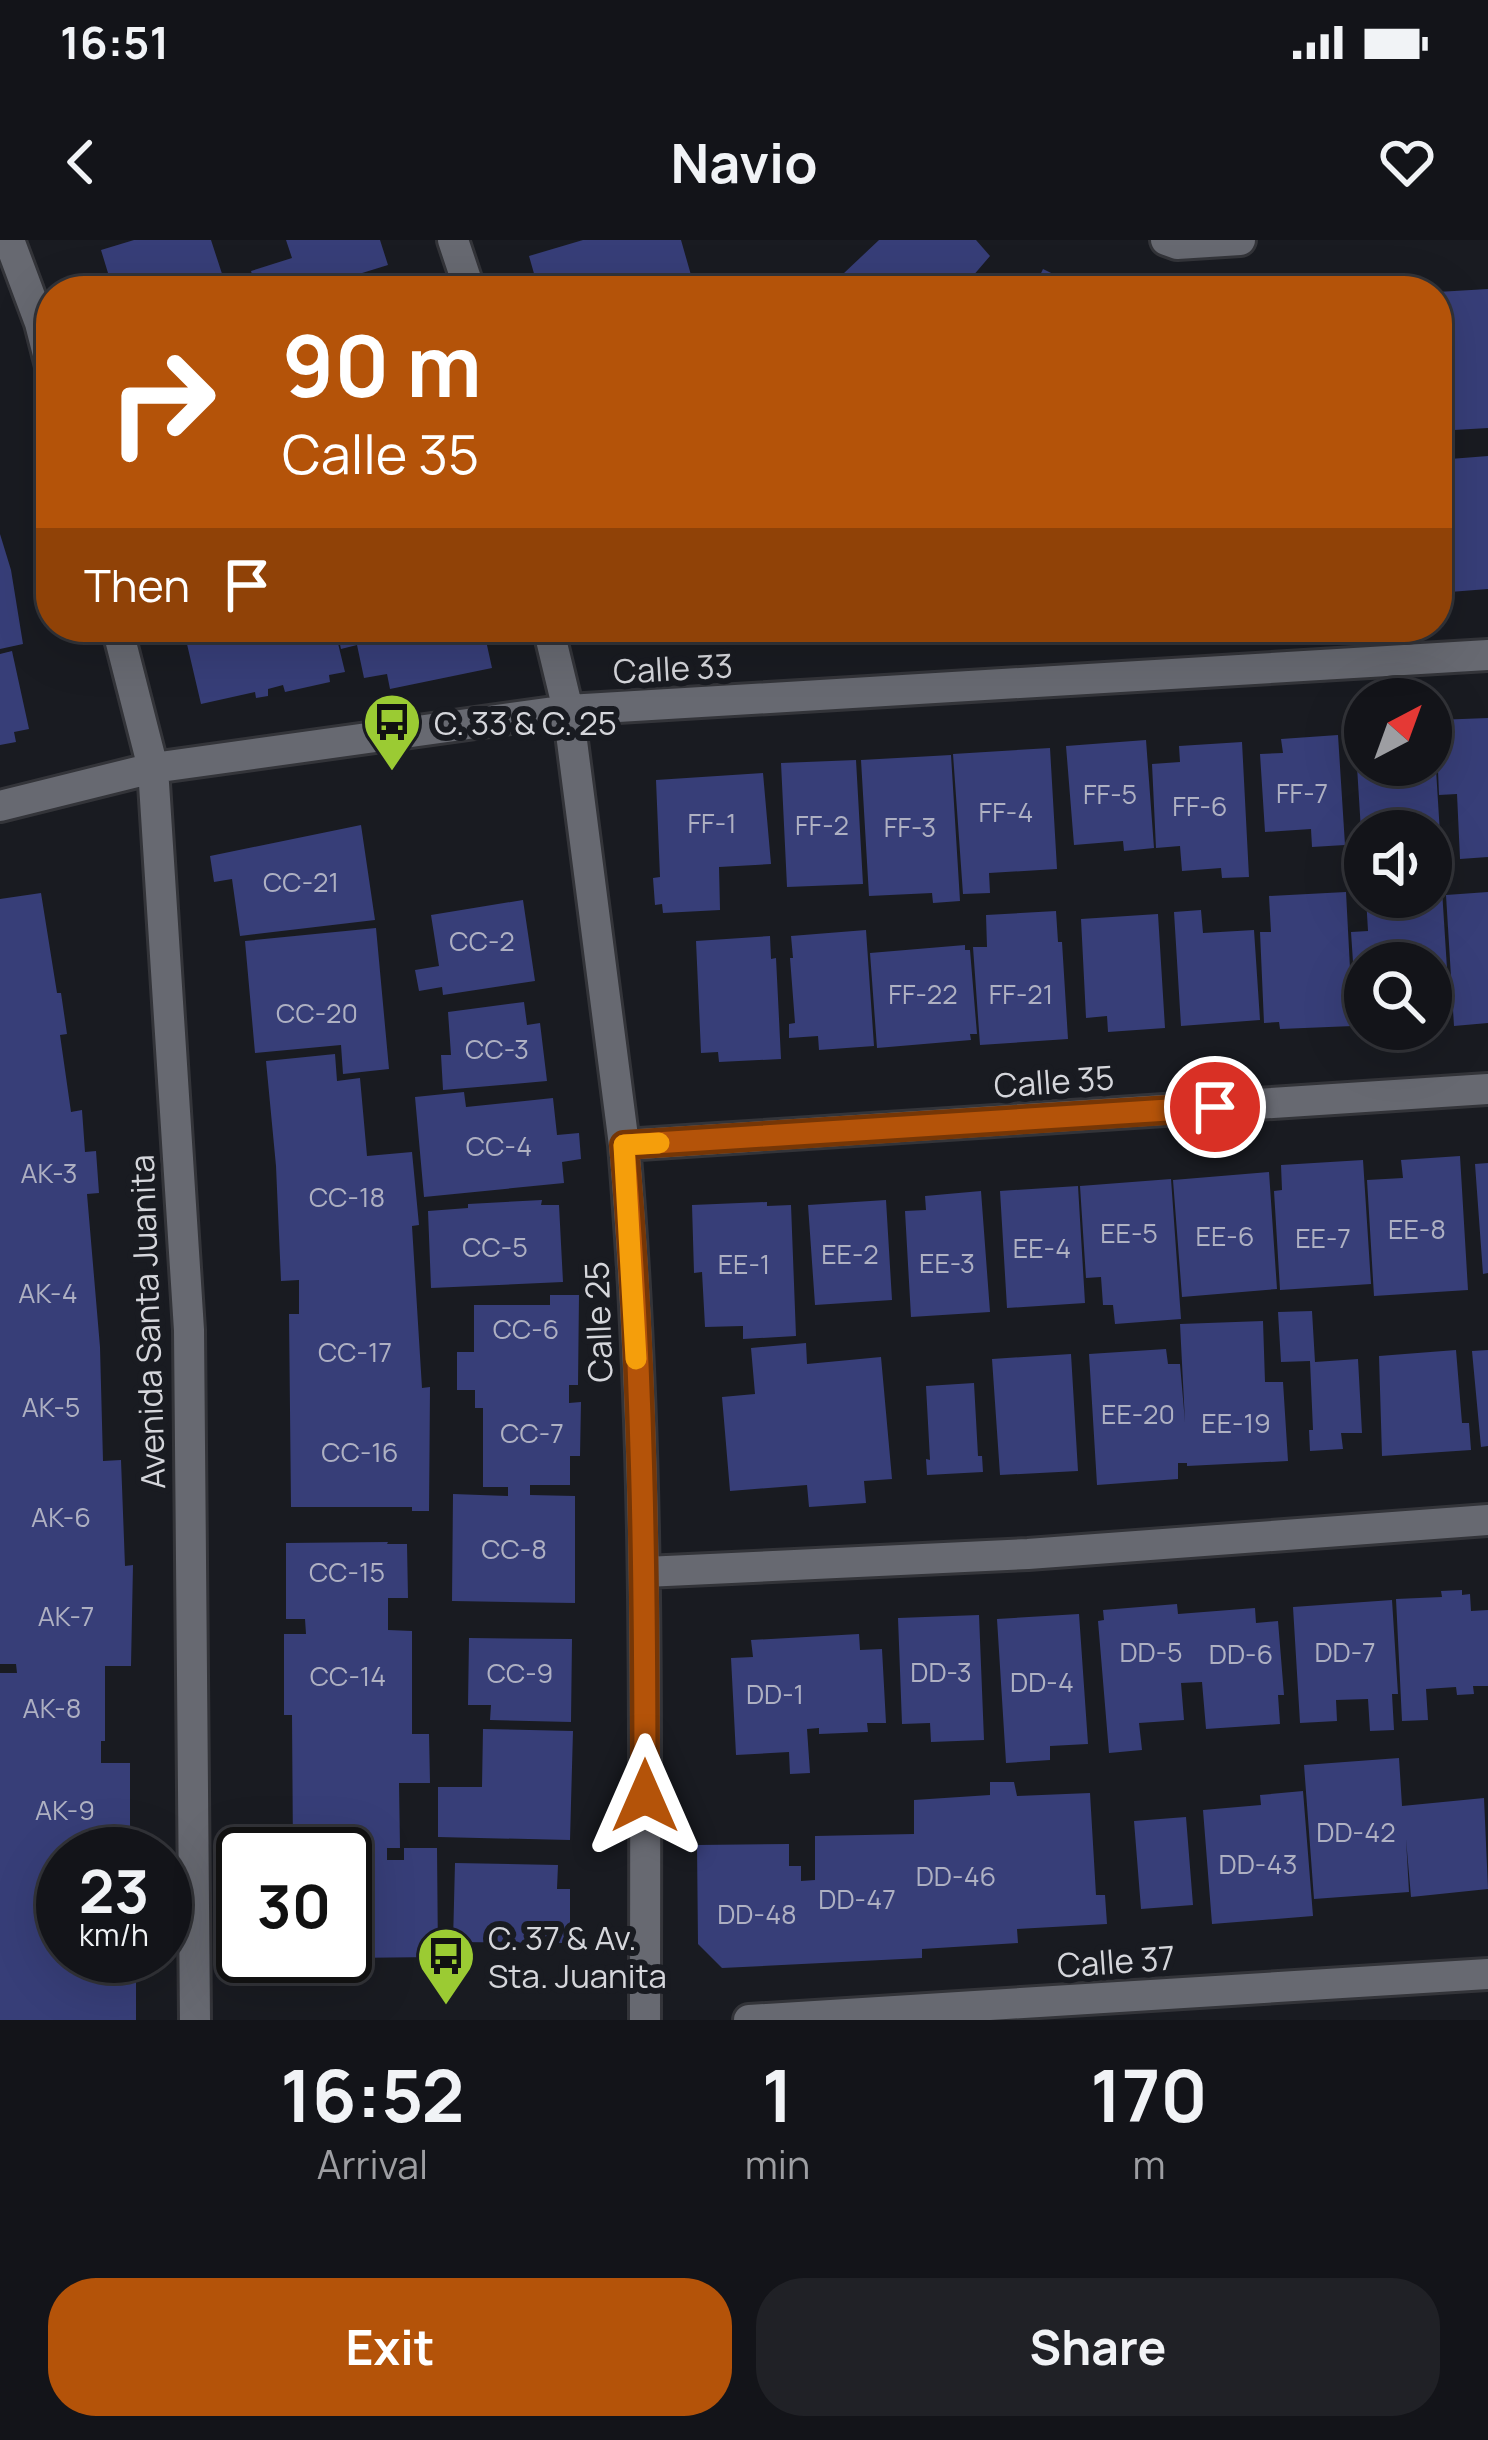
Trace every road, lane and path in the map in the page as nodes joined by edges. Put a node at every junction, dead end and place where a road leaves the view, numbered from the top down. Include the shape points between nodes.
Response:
1 (9, 240) edge
2 (452, 240) edge
3 (1166, 240) edge
4 (1240, 240) edge
5 (465, 276) edge
6 (36, 312) edge
7 (122, 642) edge
8 (552, 642) edge
9 (1488, 655) edge
10 (568, 710) junction
11 (154, 768) junction
12 (0, 806) edge
13 (1488, 1089) edge
14 (624, 1145) junction
15 (1488, 1520) edge
16 (645, 1572) junction
17 (1488, 1974) edge
18 (195, 2020) edge
19 (645, 2020) edge
20 (749, 2020) edge

1 - 6 street
2 - 5 street
3 - 4 street
7 - 11 street, Avenida Santa Juanita
8 - 10 street, Calle 25
9 - 10 street, Calle 33
10 - 11 street, Calle 33
10 - 14 street, Calle 25
11 - 12 street, Calle 33
11 - 18 street, Avenida Santa Juanita via 189,1330
13 - 14 street, Calle 35
14 - 16 street, Calle 25
15 - 16 street
16 - 19 street, Calle 25
17 - 20 street, Calle 37

